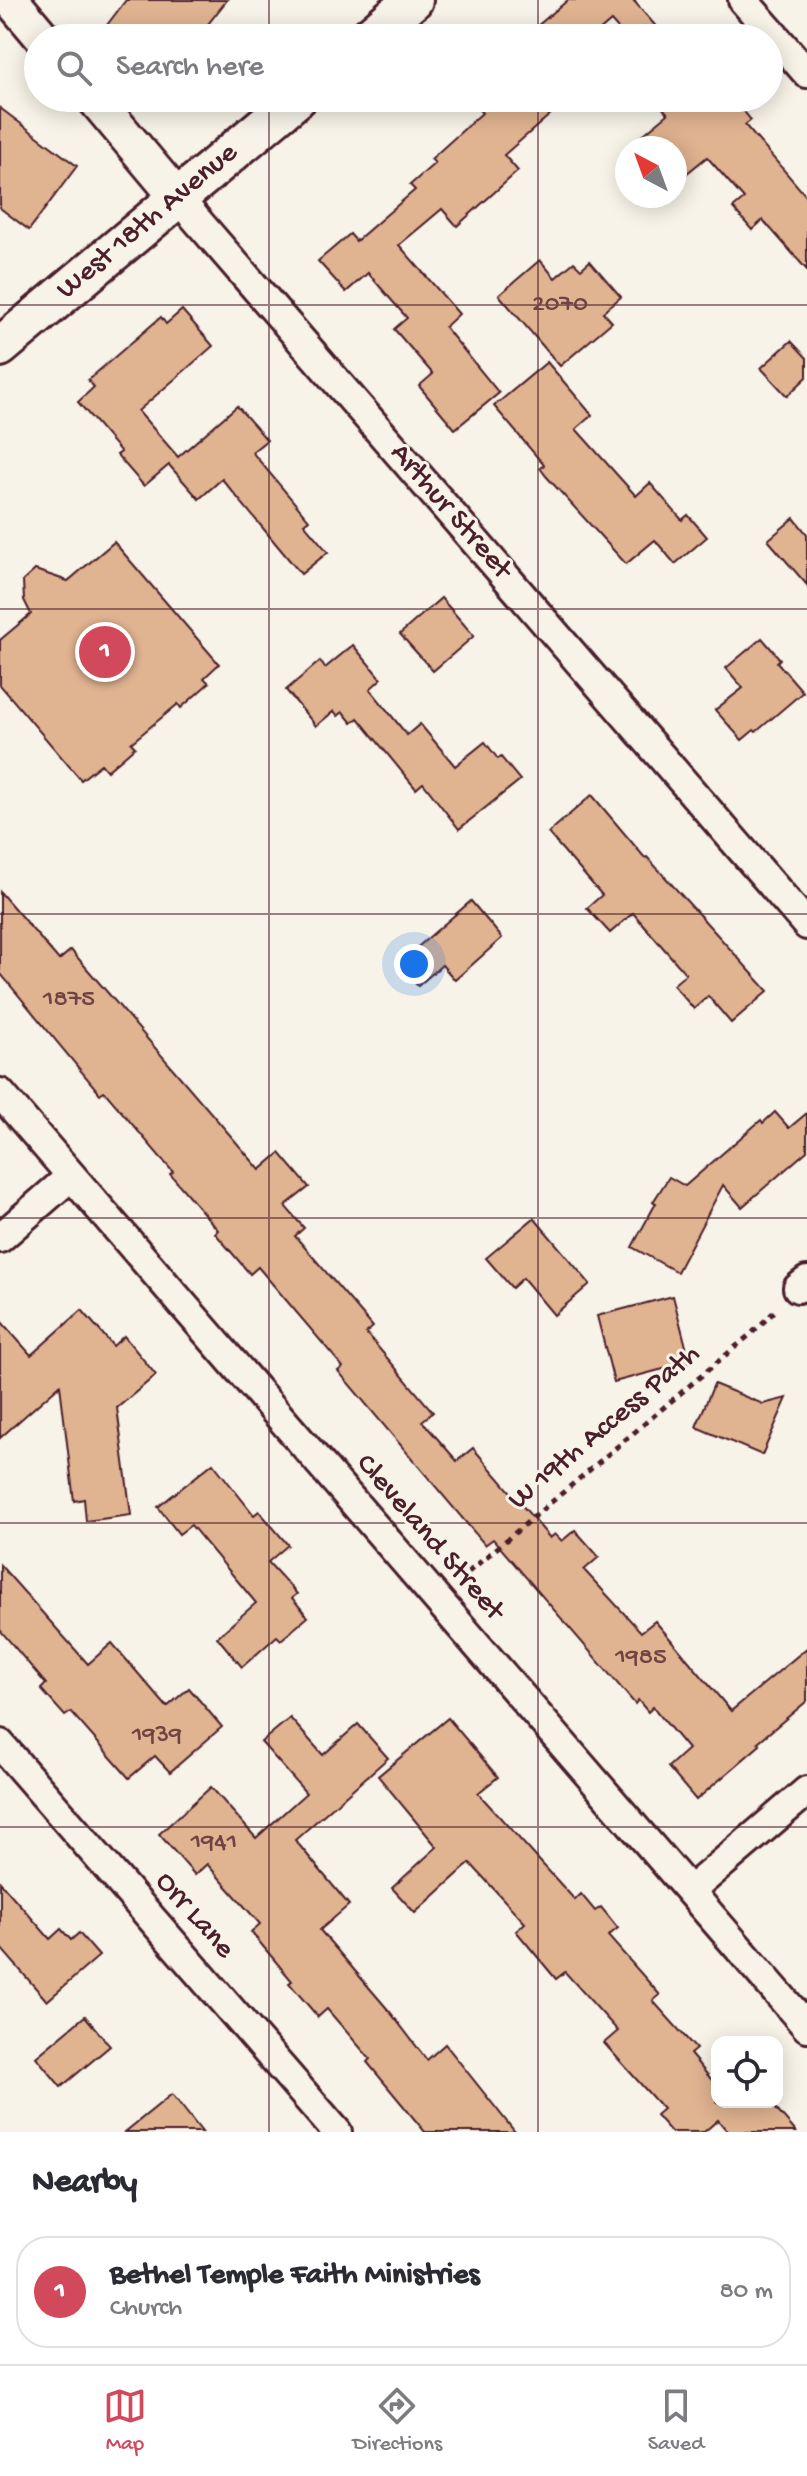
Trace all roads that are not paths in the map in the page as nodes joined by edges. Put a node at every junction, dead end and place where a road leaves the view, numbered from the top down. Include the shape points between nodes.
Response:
1 (11, 0) edge
2 (413, 0) edge
3 (743, 0) edge
4 (31, 24) edge
5 (385, 24) edge
6 (764, 24) edge
7 (783, 46) edge
8 (807, 73) edge
9 (106, 112) edge
10 (280, 112) edge
11 (177, 197) junction
12 (0, 347) edge
13 (807, 925) edge
14 (0, 1093) edge
15 (71, 1176) junction
16 (0, 1238) edge
17 (0, 1744) edge
18 (807, 1791) edge
19 (690, 1891) junction
20 (807, 2027) edge
21 (337, 2132) edge

1 - 4 street
2 - 5 main road
3 - 6 street
7 - 8 street
9 - 11 street, Arthur Street
10 - 11 main road, West 18th Avenue
11 - 12 main road, West 18th Avenue
11 - 13 street, Arthur Street
14 - 15 street, Cleveland Street
15 - 16 street
15 - 19 street, Cleveland Street
17 - 21 street, Orr Lane
18 - 19 street
19 - 20 street, Cleveland Street

